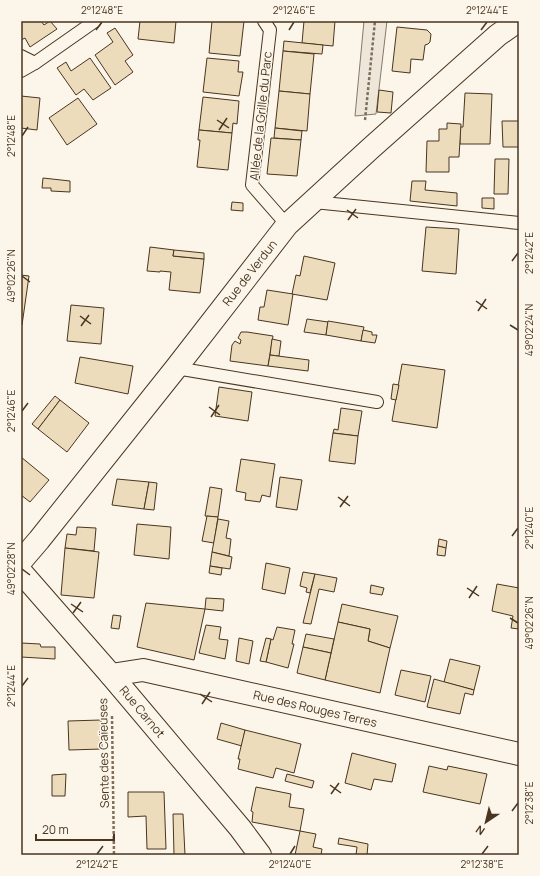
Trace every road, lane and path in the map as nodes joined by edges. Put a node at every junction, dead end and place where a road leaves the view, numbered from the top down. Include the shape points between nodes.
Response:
1 (95, 21) edge
2 (264, 21) edge
3 (375, 21) edge
4 (518, 21) edge
5 (21, 56) edge
6 (35, 63) junction
7 (21, 71) edge
8 (371, 148) junction
9 (314, 202) junction
10 (519, 223) edge
11 (287, 225) junction
12 (176, 368) junction
13 (377, 402) dead end
14 (21, 561) edge
15 (21, 572) edge
16 (111, 676) junction
17 (112, 714) dead end
18 (519, 754) edge
19 (114, 855) edge
20 (260, 855) edge

1 - 6 lane
2 - 11 lane, Allée de la Grille du Parc via 270,30 252,185
3 - 8 path via 365,121
4 - 8 street, Rue de Verdun
5 - 6 lane
6 - 7 lane
8 - 9 street, Rue de Verdun
9 - 10 lane
9 - 11 street, Rue de Verdun
11 - 12 street, Rue de Verdun
12 - 13 lane
12 - 14 street, Rue de Verdun
15 - 16 street, Rue Carnot
16 - 18 street, Rue des Rouges Terres via 143,670
16 - 20 street, Rue Carnot
17 - 19 path, Sente des Caïeuses

